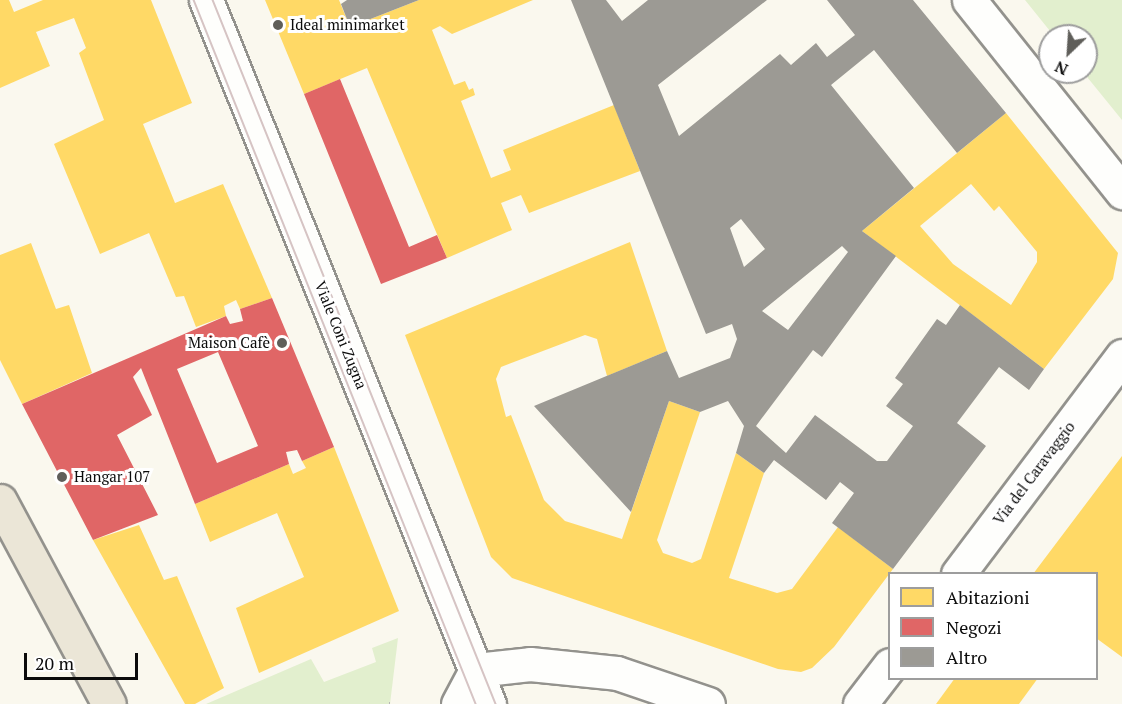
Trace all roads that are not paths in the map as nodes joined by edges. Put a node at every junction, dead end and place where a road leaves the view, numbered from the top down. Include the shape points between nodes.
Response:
1 (206, 0) edge
2 (969, 0) edge
3 (1122, 192) edge
4 (1118, 367) edge
5 (0, 501) edge
6 (959, 572) edge
7 (888, 668) edge
8 (476, 670) junction
9 (108, 704) edge
10 (458, 704) edge
11 (480, 704) edge
12 (489, 704) edge
13 (708, 704) edge
14 (860, 704) edge

1 - 8 street, Viale Coni Zugna
2 - 3 street
4 - 6 street, Via del Caravaggio
5 - 9 main road
7 - 14 street
8 - 10 street
8 - 11 street
8 - 12 street
8 - 13 street via 530,664 617,673

